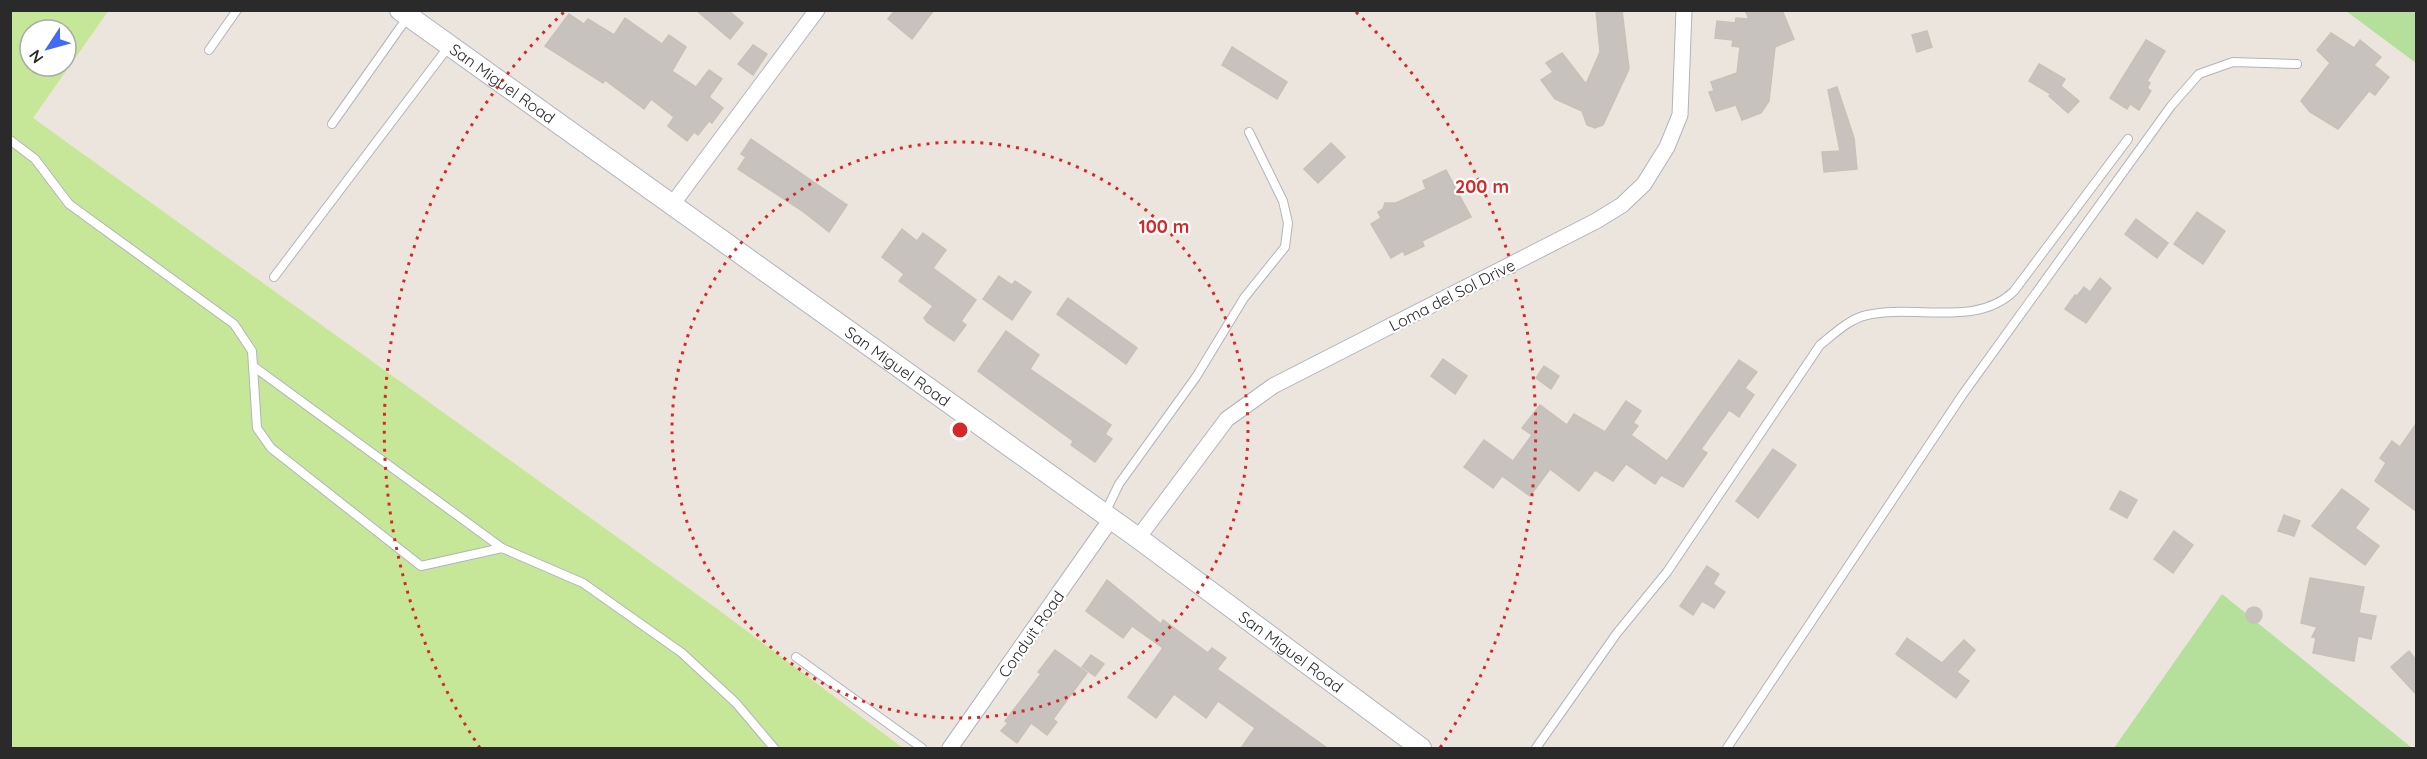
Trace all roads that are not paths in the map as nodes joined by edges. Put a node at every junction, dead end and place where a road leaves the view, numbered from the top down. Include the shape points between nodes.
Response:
1 (237, 10) edge
2 (817, 10) edge
3 (1684, 10) edge
4 (404, 14) edge
5 (449, 46) junction
6 (209, 50) dead end
7 (2297, 64) dead end
8 (332, 124) dead end
9 (1249, 132) dead end
10 (2128, 139) dead end
11 (10, 140) edge
12 (671, 206) junction
13 (274, 277) dead end
14 (253, 366) junction
15 (1108, 517) junction
16 (1138, 538) junction
17 (502, 548) junction
18 (796, 657) dead end
19 (774, 748) edge
20 (922, 748) edge
21 (950, 748) edge
22 (1421, 748) edge
23 (1536, 748) edge
24 (1727, 748) edge

1 - 6 lane
2 - 12 street
3 - 16 street, Loma del Sol Drive via 1680,115 1667,147 1644,184 1622,205 1596,221 1273,386 1227,419
4 - 5 street, San Miguel Road
4 - 8 lane
5 - 12 street, San Miguel Road
5 - 13 lane
7 - 24 lane via 2233,63 2199,74 2171,106 1963,394
9 - 15 lane via 1283,201 1288,223 1285,248 1244,298 1196,376 1119,484
10 - 23 lane via 2002,303 1981,311 1910,310 1865,315 1820,345 1667,572 1617,633
11 - 14 lane via 35,159 69,204 234,324 252,351
12 - 15 street, San Miguel Road
14 - 17 lane
14 - 17 lane via 257,428 271,448 421,566
15 - 16 street, San Miguel Road
15 - 21 street, Conduit Road
16 - 22 street, San Miguel Road
17 - 19 lane via 583,583 682,654 735,703
18 - 20 lane

